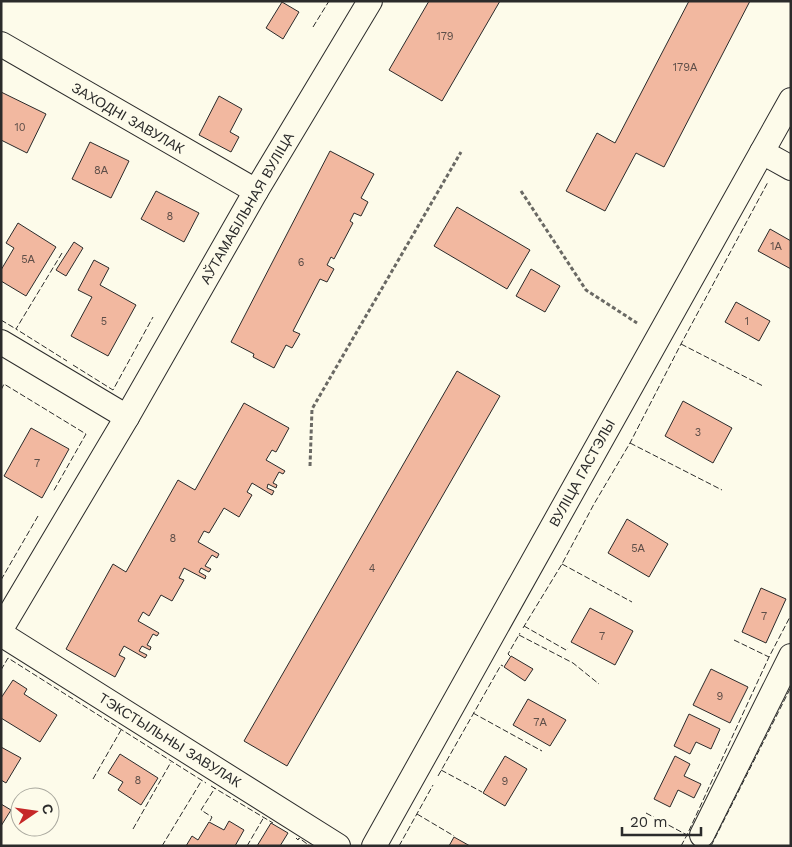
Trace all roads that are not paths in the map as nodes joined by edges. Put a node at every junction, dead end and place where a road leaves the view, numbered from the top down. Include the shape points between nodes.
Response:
1 (370, 1) edge
2 (1, 44) edge
3 (791, 100) edge
4 (762, 152) junction
5 (791, 168) edge
6 (256, 191) junction
7 (1, 342) edge
8 (127, 417) junction
9 (1, 629) edge
10 (1, 634) edge
11 (791, 656) edge
12 (702, 835) dead end
13 (338, 846) edge
14 (374, 846) edge

1 - 6 street, АЎТАМАБІЛЬНАЯ ВУЛІЦА
2 - 6 street, ЗАХОДНІ ЗАВУЛАК
3 - 4 street, ВУЛІЦА ГАСТЭЛЫ
4 - 5 street
4 - 14 street, ВУЛІЦА ГАСТЭЛЫ
6 - 8 street, АЎТАМАБІЛЬНАЯ ВУЛІЦА
7 - 8 street
8 - 9 street, АЎТАМАБІЛЬНАЯ ВУЛІЦА
10 - 13 street, ТЭКСТЫЛЬНЫ ЗАВУЛАК
11 - 12 street

